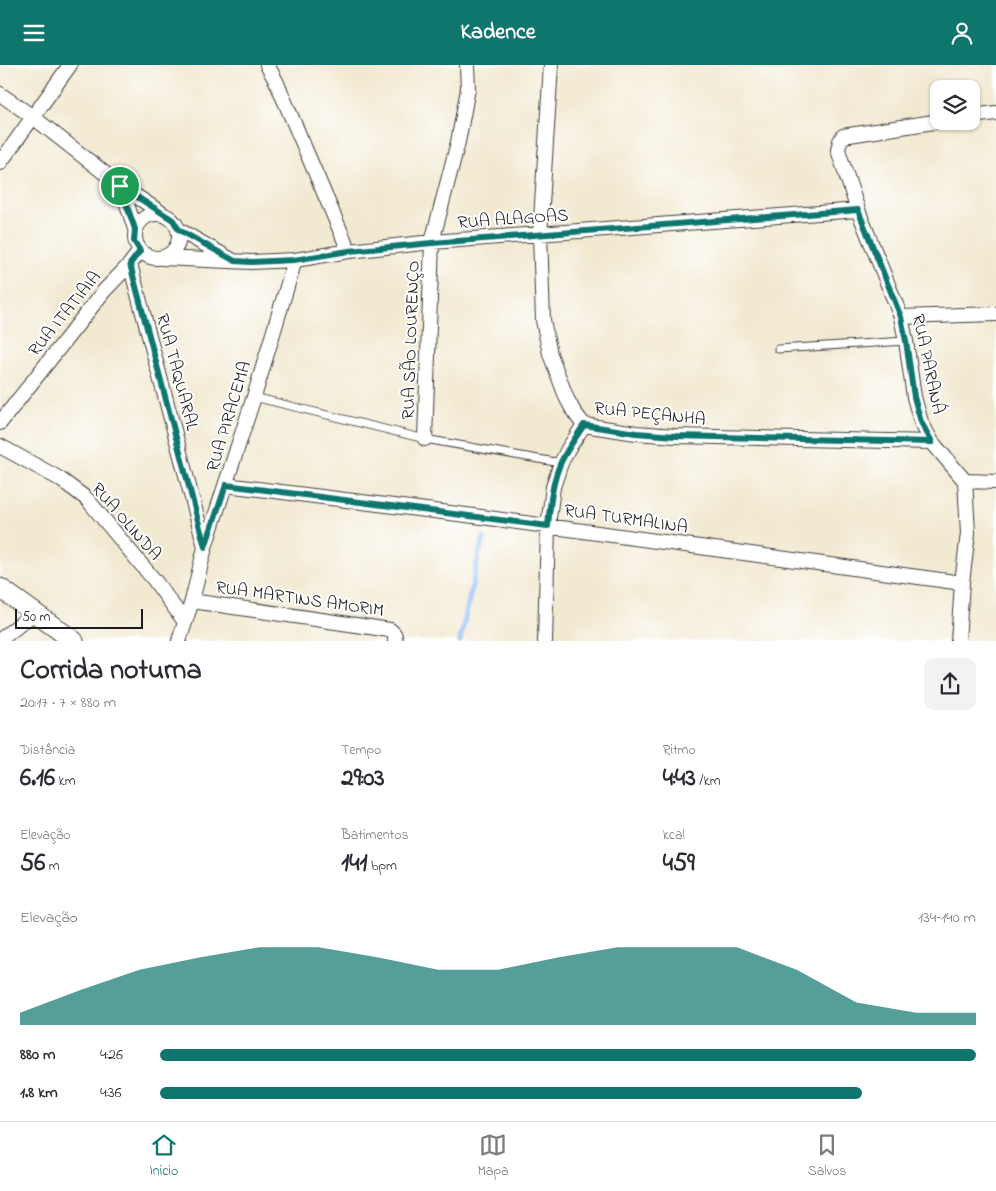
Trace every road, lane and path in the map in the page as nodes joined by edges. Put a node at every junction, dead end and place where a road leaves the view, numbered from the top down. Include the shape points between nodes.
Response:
1 (70, 65) edge
2 (267, 65) edge
3 (467, 65) edge
4 (551, 65) edge
5 (0, 94) edge
6 (996, 113) edge
7 (980, 116) edge
8 (33, 117) junction
9 (930, 123) edge
10 (0, 163) edge
11 (120, 186) junction
12 (858, 210) junction
13 (163, 214) junction
14 (135, 229) junction
15 (179, 230) junction
16 (540, 235) junction
17 (432, 243) junction
18 (140, 251) junction
19 (349, 251) junction
20 (162, 258) junction
21 (294, 260) junction
22 (235, 261) junction
23 (130, 264) junction
24 (996, 314) edge
25 (901, 317) junction
26 (906, 341) junction
27 (778, 349) dead end
28 (254, 397) junction
29 (0, 423) edge
30 (584, 425) junction
31 (425, 439) junction
32 (932, 442) junction
33 (0, 446) edge
34 (561, 463) junction
35 (965, 481) junction
36 (996, 482) edge
37 (226, 485) junction
38 (548, 526) junction
39 (205, 547) junction
40 (962, 583) junction
41 (0, 588) edge
42 (192, 601) junction
43 (34, 613) junction
44 (185, 622) junction
45 (0, 640) edge
46 (74, 641) edge
47 (179, 641) edge
48 (395, 641) edge
49 (545, 641) edge
50 (958, 641) edge

1 - 8 street
2 - 19 street
3 - 17 street, RUA SÃO LOURENÇO via 468,89 458,142
4 - 16 street, RUA PEÇANHA
5 - 8 street, RUA ALAGOAS
6 - 7 street
8 - 10 street
8 - 11 street, RUA ALAGOAS
9 - 12 street, RUA PARANÁ via 843,136 838,151
11 - 13 street, RUA ALAGOAS
11 - 14 street
12 - 16 street, RUA ALAGOAS
12 - 25 street, RUA PARANÁ
13 - 14 street via 151,213 141,219
13 - 15 street, RUA ALAGOAS via 173,220
14 - 18 street via 134,241
15 - 20 street via 176,247
15 - 22 street, RUA ALAGOAS
16 - 17 street, RUA ALAGOAS
16 - 30 street, RUA PEÇANHA via 543,320 550,354 567,399
17 - 19 street, RUA ALAGOAS
17 - 31 street, RUA SÃO LOURENÇO
18 - 20 street via 150,257
18 - 23 street, RUA ITATIAIA
19 - 21 street, RUA ALAGOAS
20 - 22 street
21 - 22 street, RUA ALAGOAS
21 - 28 street, RUA PIRACEMA
23 - 29 street, RUA ITATIAIA via 104,291
23 - 39 street, RUA TAQUARAL
24 - 25 street
25 - 26 street, RUA PARANÁ
26 - 27 lane
26 - 32 street, RUA PARANÁ via 914,397 921,422
28 - 31 lane
28 - 37 street, RUA PIRACEMA
30 - 32 street, RUA PEÇANHA via 675,436
30 - 34 street
31 - 34 lane
32 - 35 street, RUA PARANÁ
33 - 44 street, RUA OLINDA via 60,479 87,499
34 - 38 street via 553,487
35 - 36 street
35 - 40 street via 968,533
37 - 38 street, RUA TURMALINA
37 - 39 street, RUA PIRACEMA
38 - 40 street, RUA TURMALINA
38 - 49 street
39 - 42 street, RUA PIRACEMA
40 - 50 street
41 - 43 main road
42 - 44 street, RUA PIRACEMA
42 - 48 street, RUA MARTINS AMORIM via 390,630
43 - 45 street
43 - 46 main road
44 - 47 street, RUA PIRACEMA

